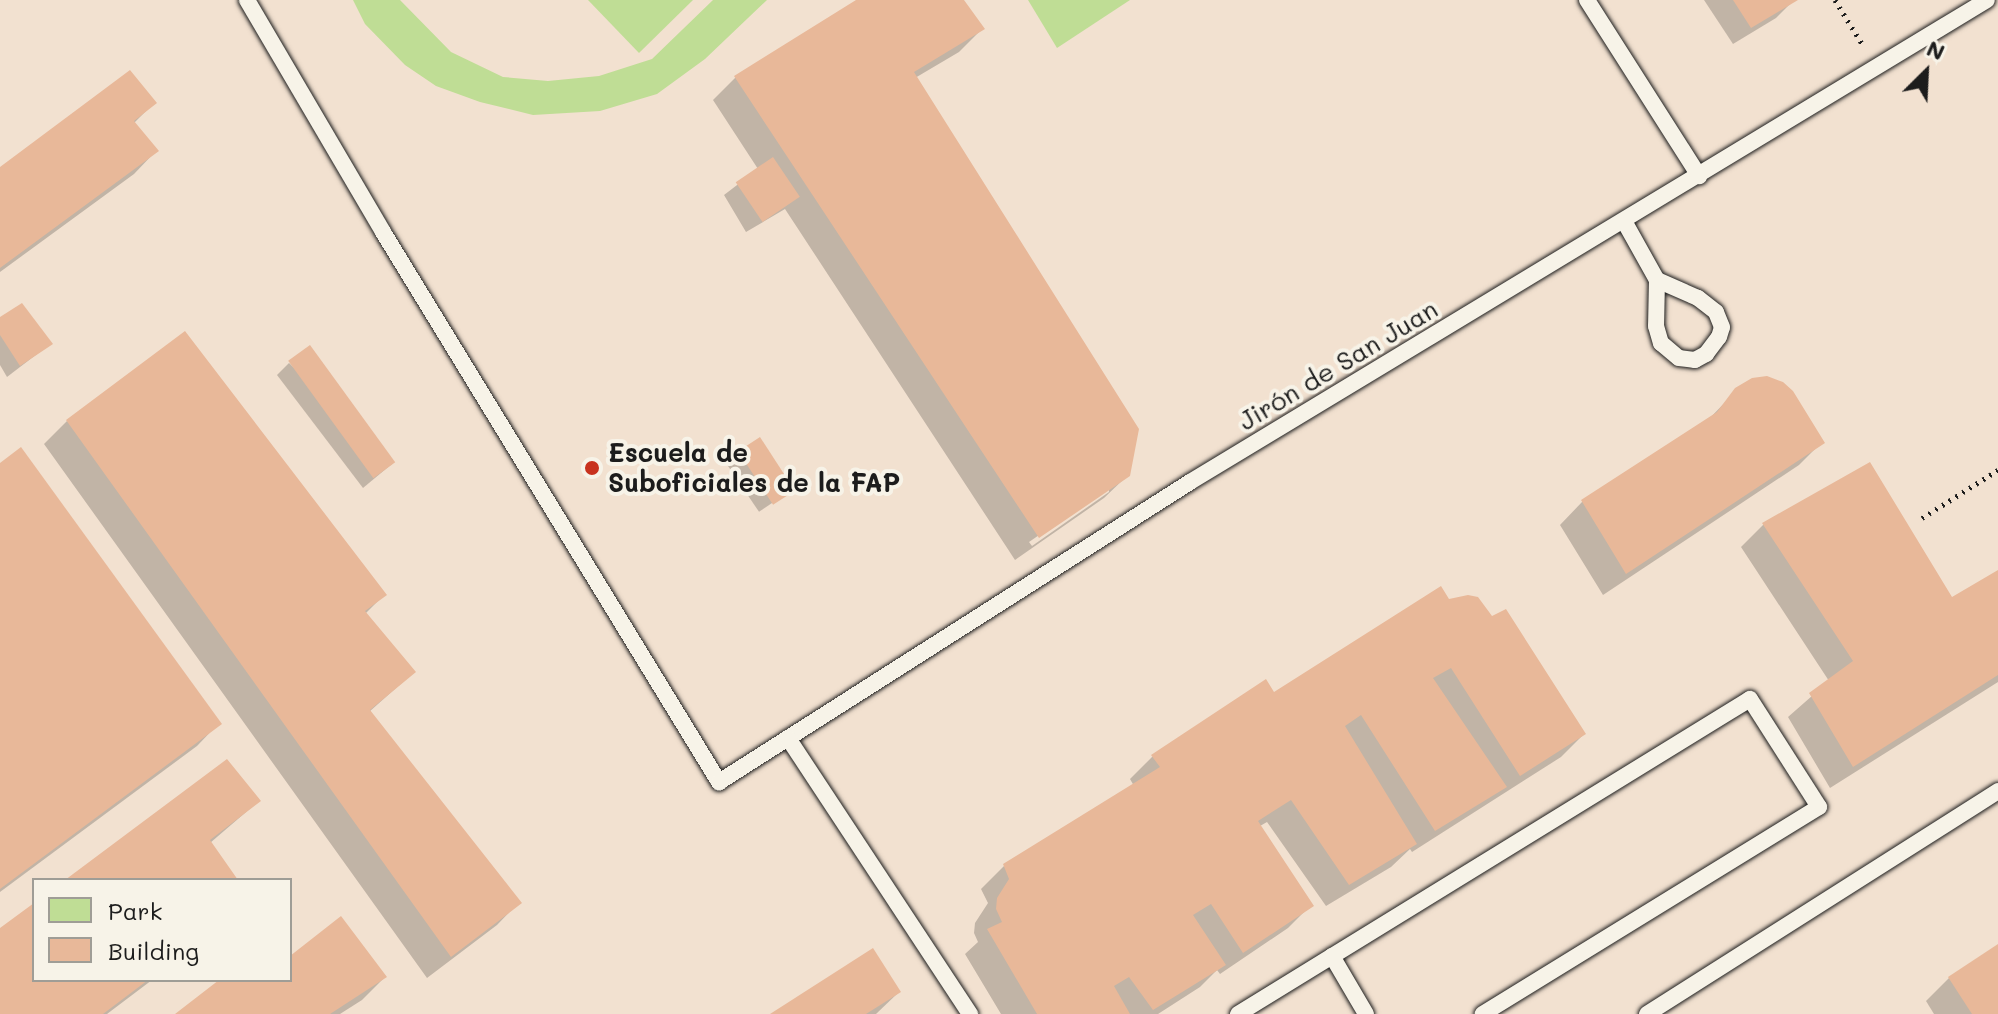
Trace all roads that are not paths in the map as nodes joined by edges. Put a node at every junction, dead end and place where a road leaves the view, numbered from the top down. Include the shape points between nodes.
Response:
1 (247, 0) edge
2 (1587, 0) edge
3 (1987, 0) edge
4 (1699, 176) junction
5 (1624, 221) junction
6 (1657, 280) junction
7 (788, 738) junction
8 (1998, 791) edge
9 (1332, 956) junction
10 (970, 1014) edge
11 (1238, 1014) edge
12 (1366, 1014) edge
13 (1482, 1014) edge
14 (1647, 1014) edge

1 - 7 lane, Jirón de San Juan via 719,782
2 - 4 lane
3 - 4 lane, Jirón de San Juan
4 - 5 lane, Jirón de San Juan
5 - 6 lane
5 - 7 lane, Jirón de San Juan via 1190,482
6 - 6 lane via 1661,343 1679,358 1695,360 1706,354 1722,327 1716,312
7 - 10 lane
8 - 14 lane
9 - 11 lane
9 - 12 lane
9 - 13 lane via 1750,699 1819,807

